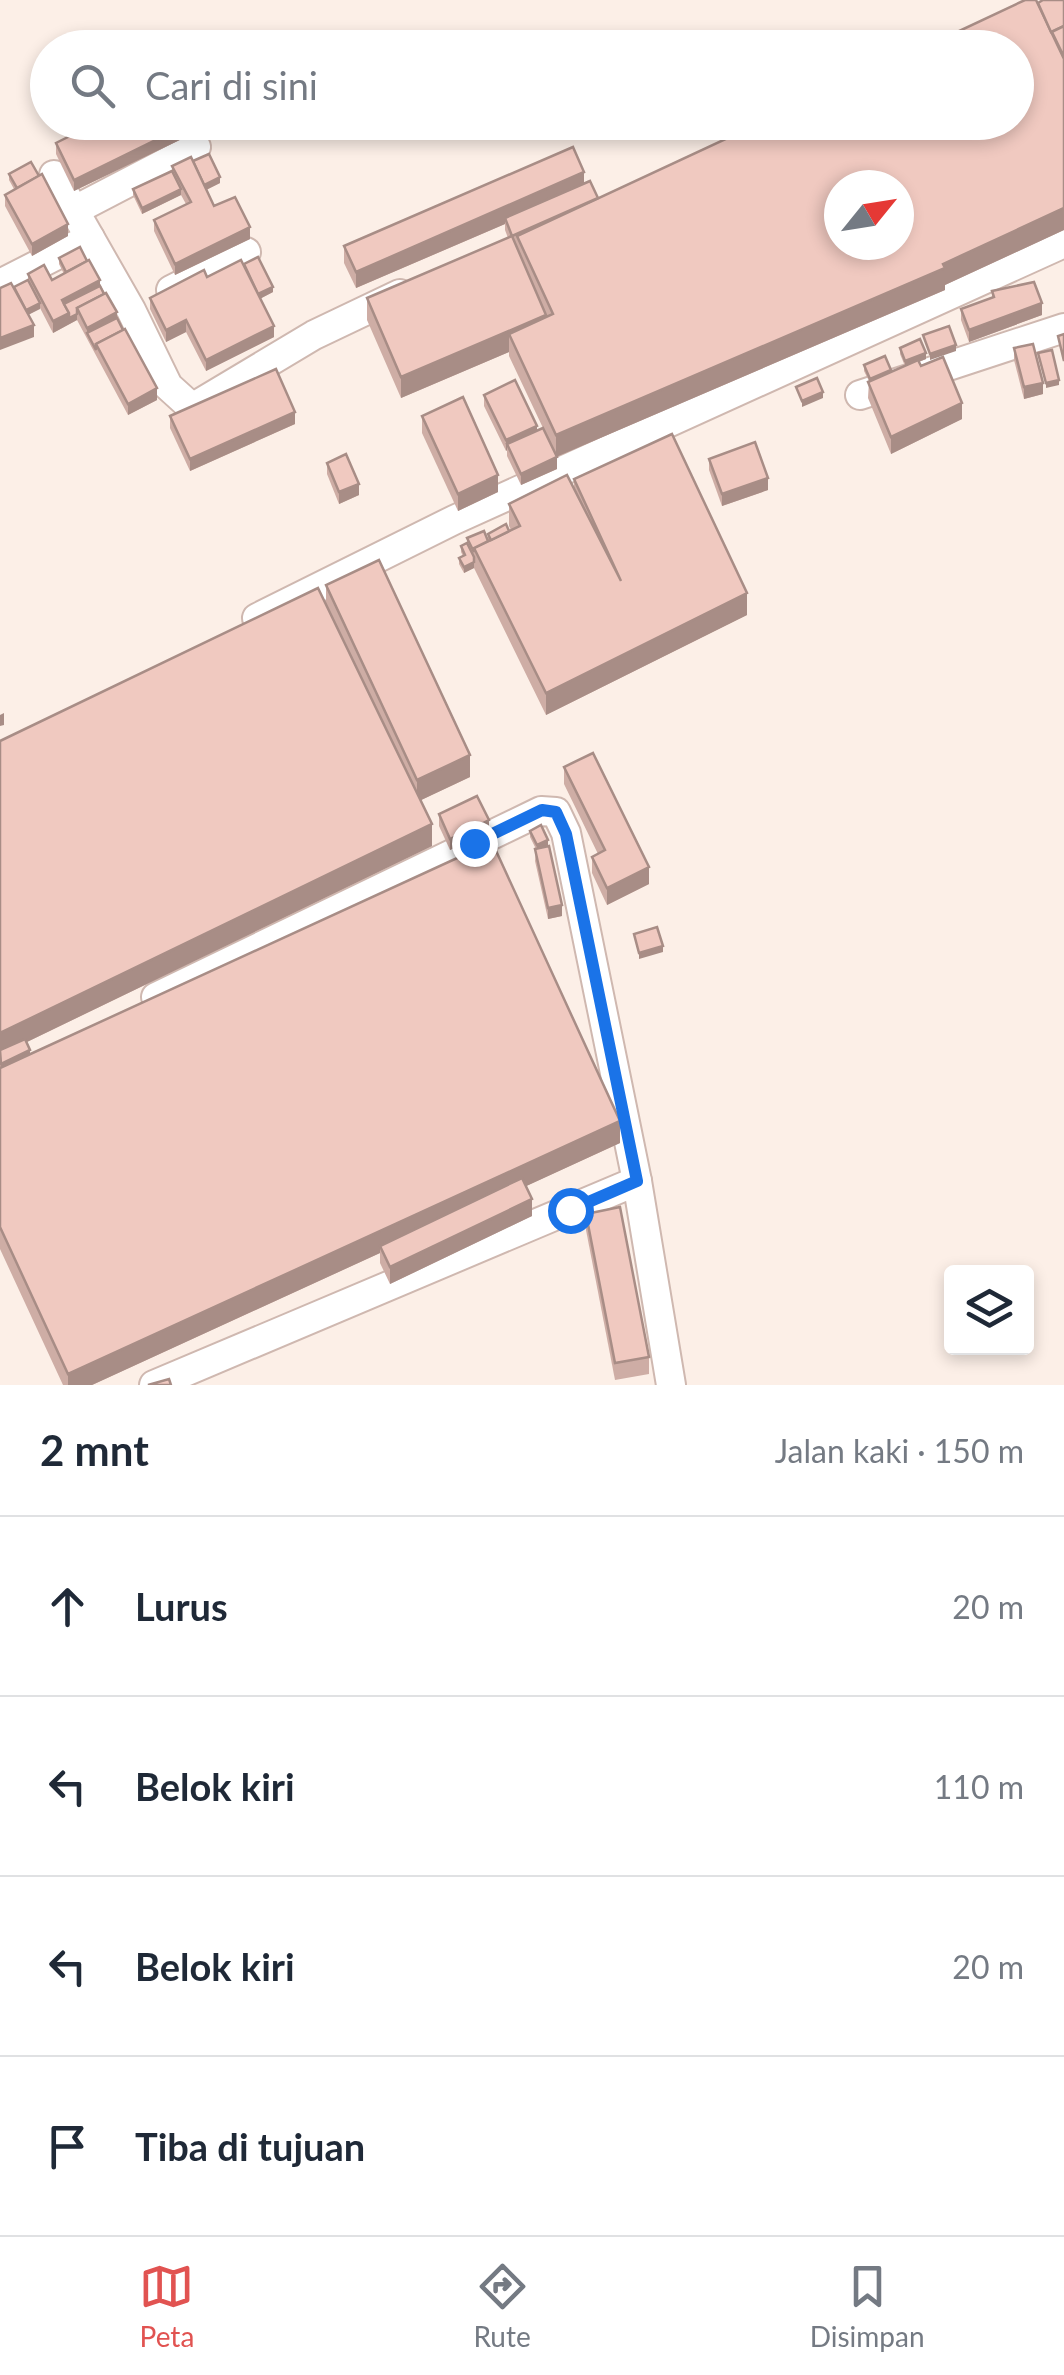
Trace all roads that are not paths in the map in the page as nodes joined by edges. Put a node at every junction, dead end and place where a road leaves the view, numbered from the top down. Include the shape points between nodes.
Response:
1 (196, 146) dead end
2 (54, 174) dead end
3 (74, 210) junction
4 (90, 238) junction
5 (1064, 242) edge
6 (246, 252) dead end
7 (0, 284) edge
8 (421, 284) edge
9 (131, 310) junction
10 (1064, 328) edge
11 (860, 396) dead end
12 (227, 632) edge
13 (122, 1014) edge
14 (637, 1181) junction
15 (154, 1385) edge
16 (670, 1385) edge

1 - 3 street
2 - 3 street
3 - 4 street
4 - 7 street
4 - 9 street
5 - 12 street via 454,520
6 - 9 street
8 - 9 street via 189,405 168,386
10 - 11 street
13 - 14 street via 542,810 556,812 566,834
14 - 15 street
14 - 16 street

